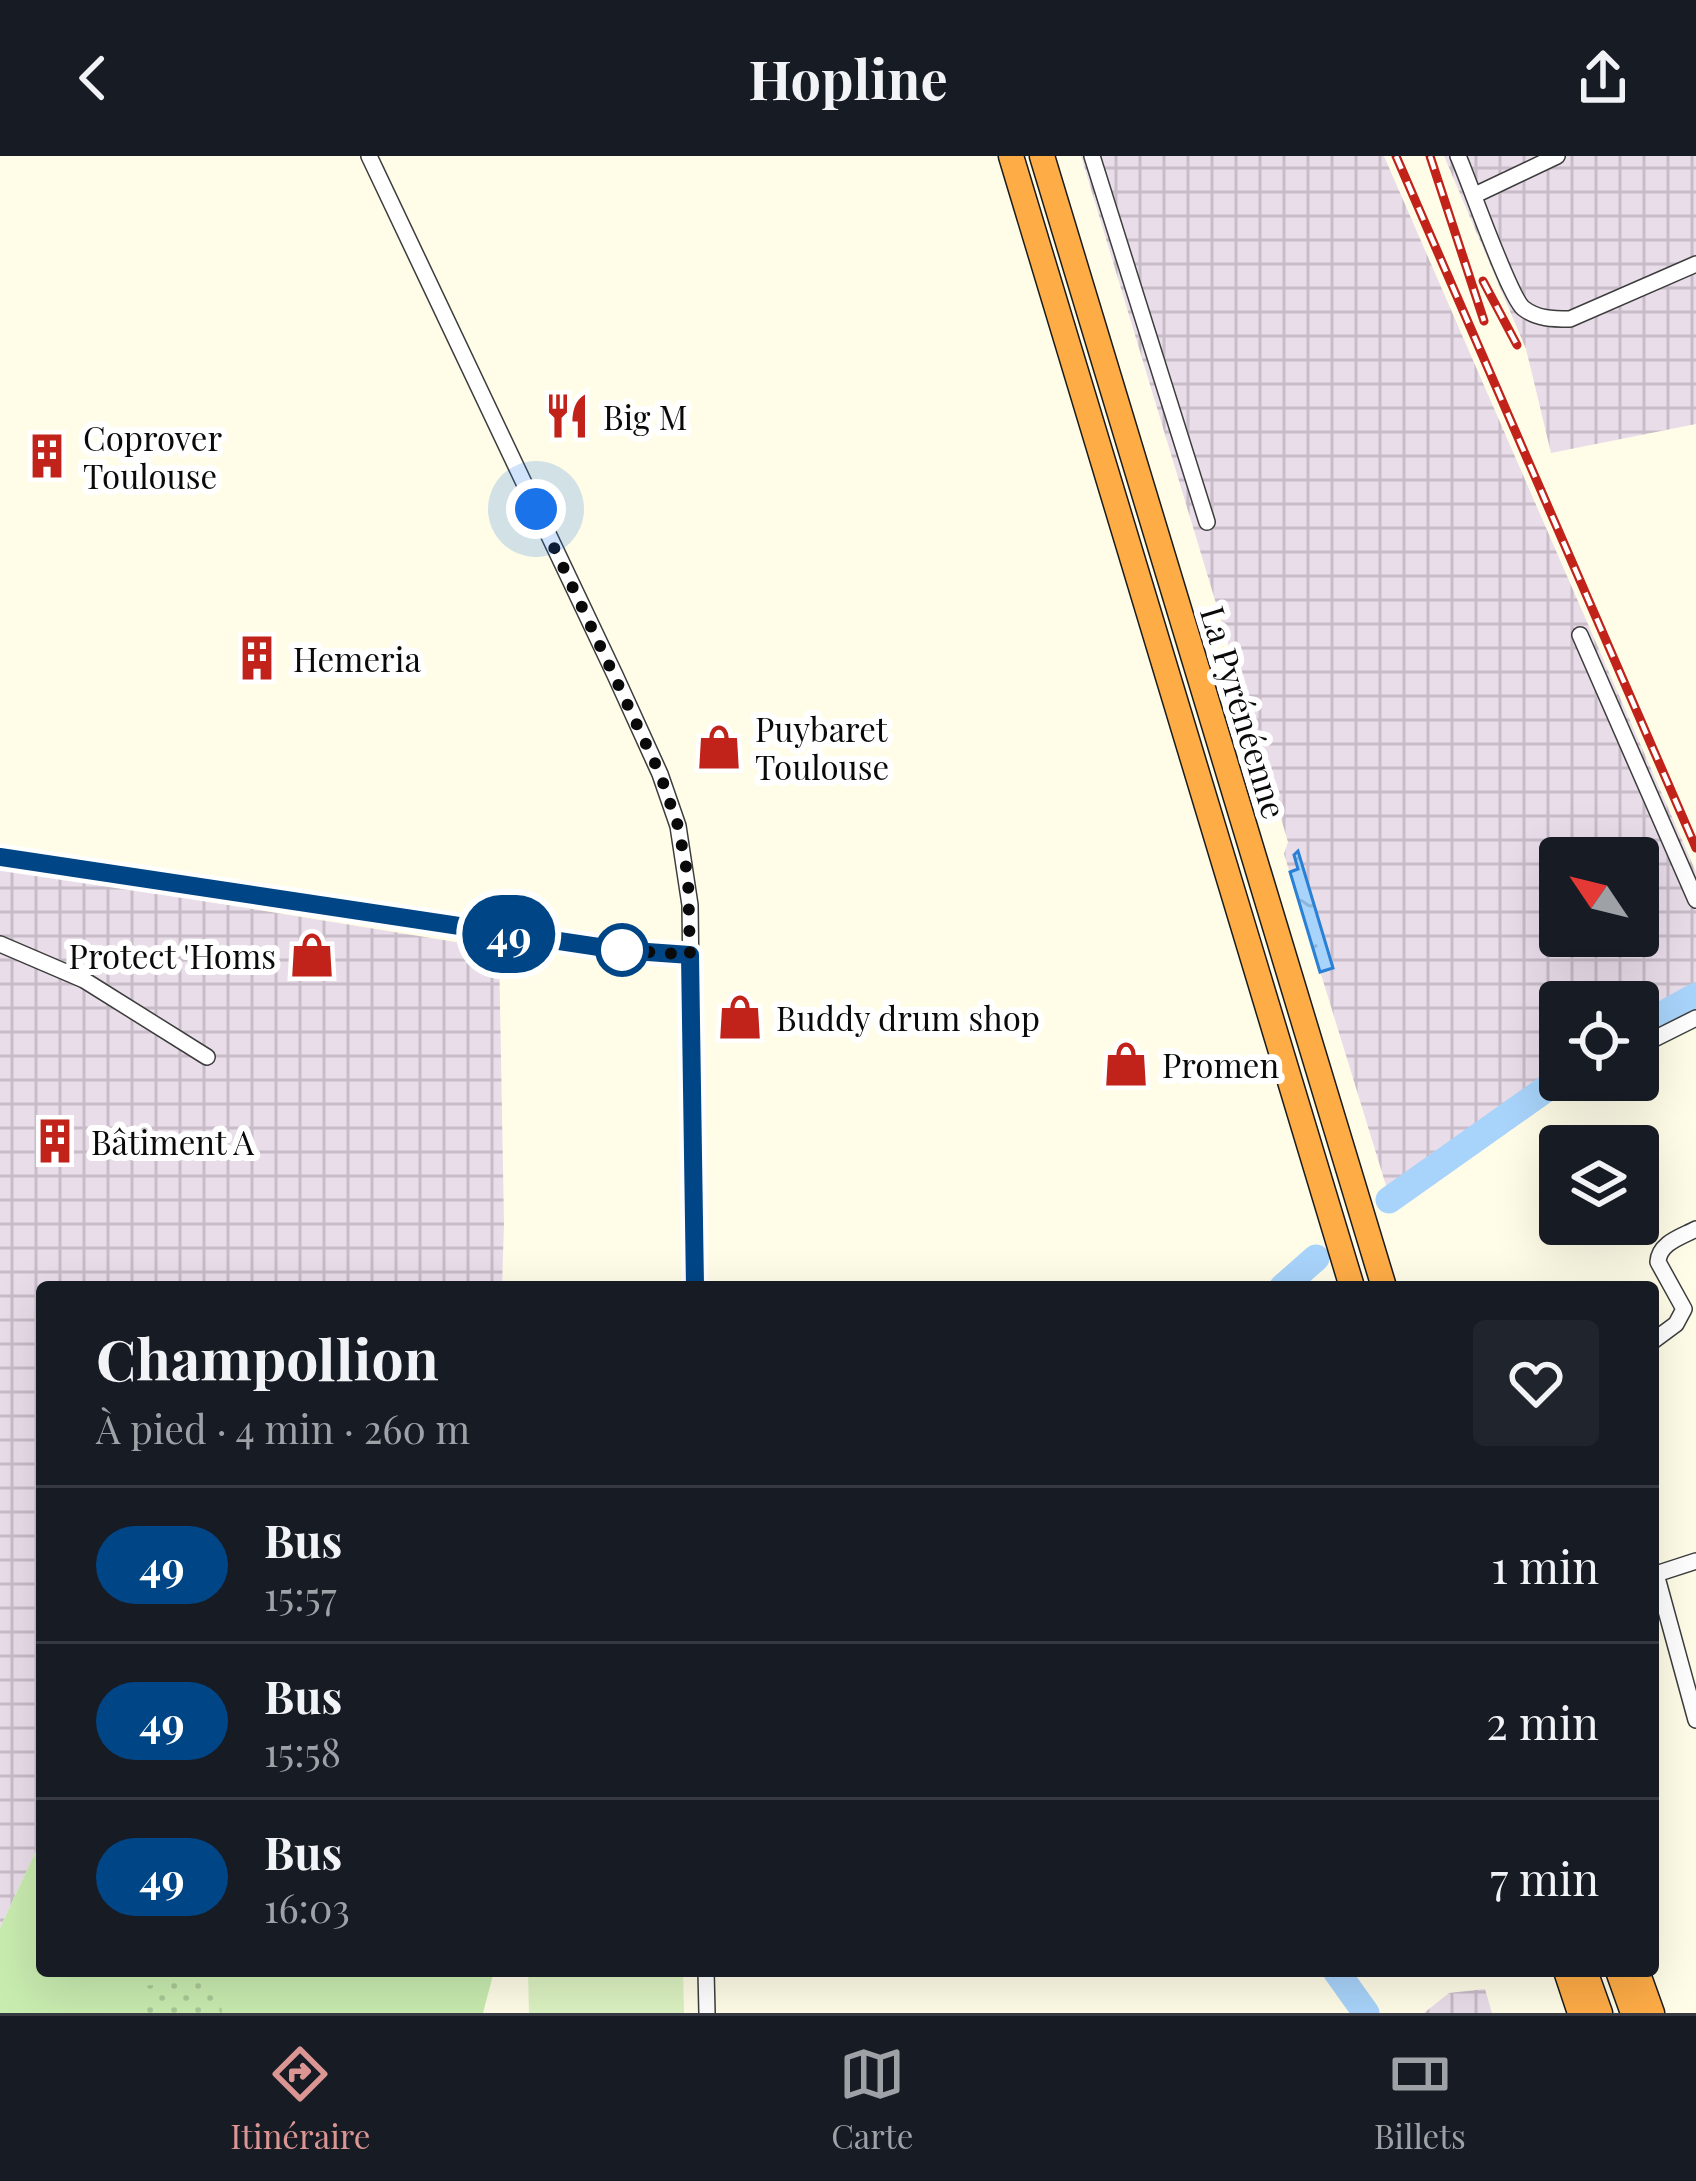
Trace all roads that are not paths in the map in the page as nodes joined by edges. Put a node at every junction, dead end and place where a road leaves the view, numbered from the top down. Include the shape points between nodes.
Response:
1 (369, 156) edge
2 (1011, 156) edge
3 (1042, 156) edge
4 (1092, 156) edge
5 (1458, 156) edge
6 (1557, 156) edge
7 (1475, 195) junction
8 (1696, 264) edge
9 (1207, 522) dead end
10 (1580, 635) dead end
11 (0, 857) edge
12 (1696, 900) edge
13 (0, 944) edge
14 (690, 955) junction
15 (1696, 1018) edge
16 (1659, 1036) edge
17 (207, 1057) dead end
18 (1696, 1229) edge
19 (695, 1281) edge
20 (1350, 1281) edge
21 (1382, 1281) edge
22 (1659, 1337) edge
23 (1696, 1561) edge
24 (1659, 1572) edge
25 (1659, 1590) edge
26 (1696, 1720) edge
27 (706, 1977) edge
28 (1568, 1977) edge
29 (1587, 1977) edge
30 (1620, 1977) edge
31 (1638, 1977) edge
32 (707, 2013) edge
33 (1580, 2013) edge
34 (1600, 2013) edge
35 (1633, 2013) edge
36 (1652, 2013) edge

1 - 14 street via 660,774 688,877
2 - 20 highway, La Pyrénéenne
3 - 21 highway, La Pyrénéenne
4 - 9 street
5 - 7 street
6 - 7 street
7 - 8 street via 1514,297 1550,320 1570,319
10 - 12 street
11 - 14 street
13 - 17 street via 84,980
14 - 19 street
15 - 16 street
18 - 22 street via 1658,1255 1684,1309
23 - 24 street
25 - 26 street
27 - 32 street
28 - 33 highway
29 - 34 highway
30 - 35 highway
31 - 36 highway

